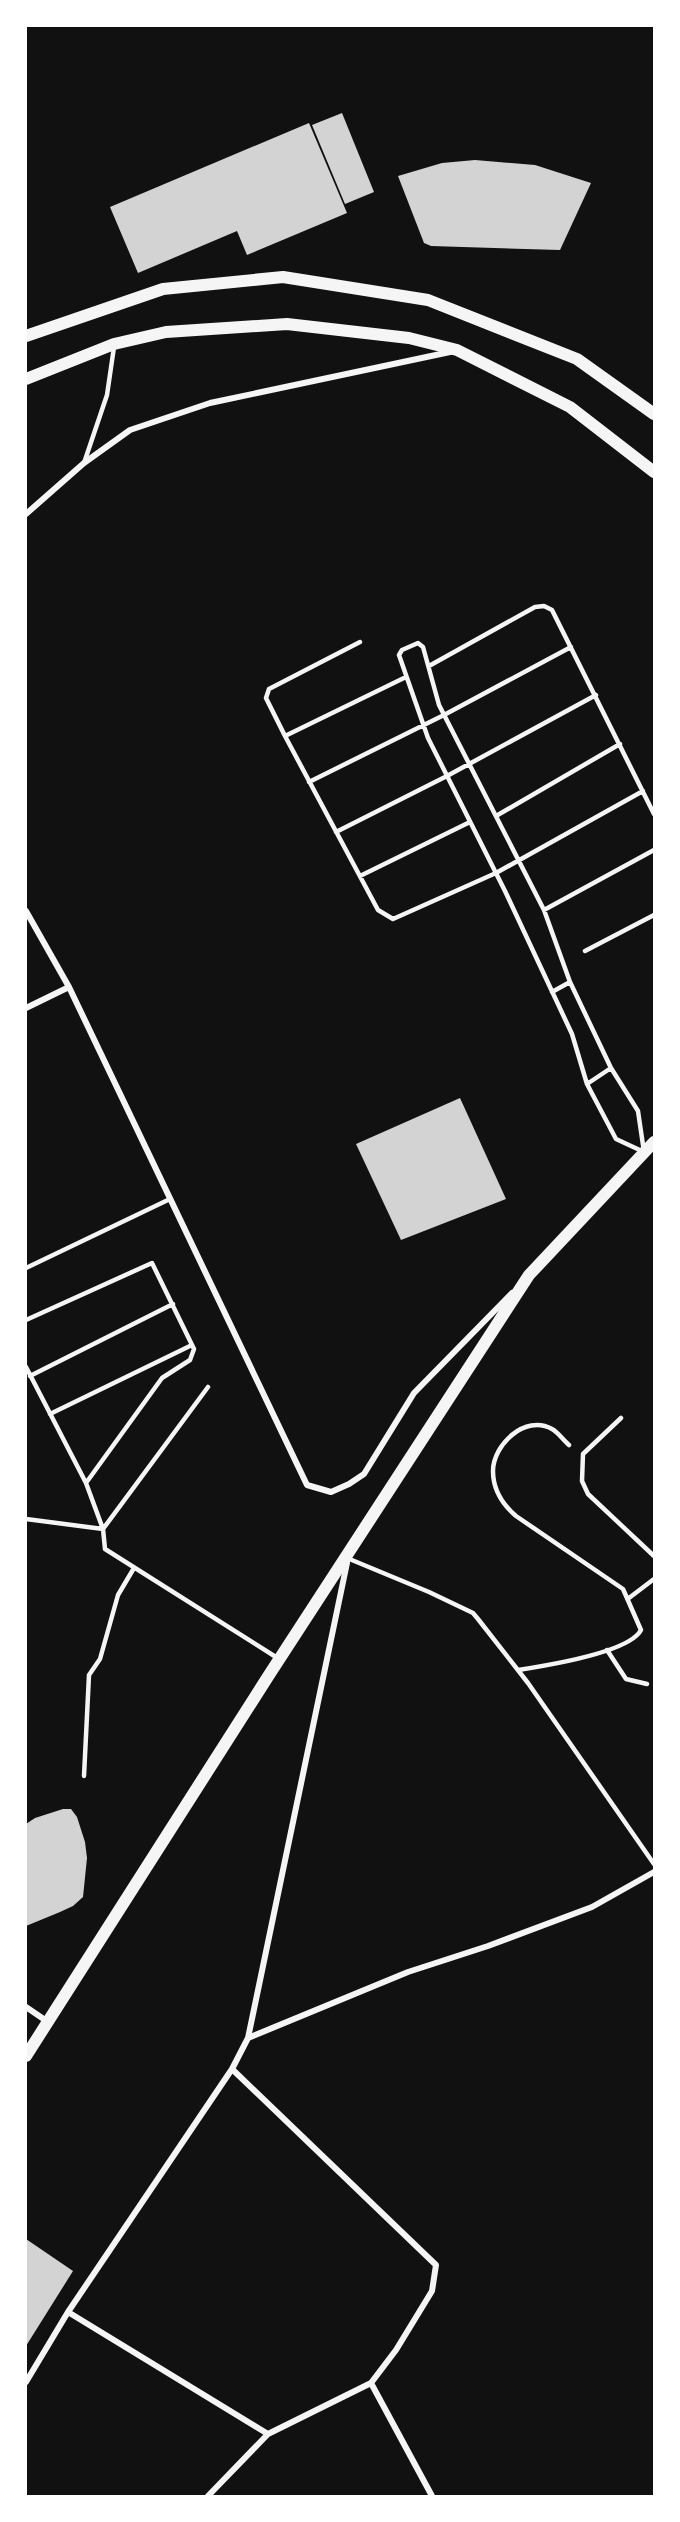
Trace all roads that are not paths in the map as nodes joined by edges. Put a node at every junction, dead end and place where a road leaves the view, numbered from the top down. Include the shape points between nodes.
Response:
1 (26, 336) edge
2 (114, 344) junction
3 (457, 350) junction
4 (26, 379) edge
5 (654, 414) edge
6 (84, 463) junction
7 (654, 472) edge
8 (26, 514) edge
9 (360, 642) dead end
10 (571, 647) junction
11 (429, 666) junction
12 (406, 677) junction
13 (596, 695) junction
14 (444, 715) junction
15 (424, 725) junction
16 (285, 736) junction
17 (620, 744) junction
18 (470, 764) junction
19 (447, 776) junction
20 (309, 782) junction
21 (643, 791) junction
22 (654, 814) edge
23 (496, 816) junction
24 (470, 822) junction
25 (336, 832) junction
26 (654, 850) edge
27 (518, 860) junction
28 (496, 873) junction
29 (360, 876) junction
30 (544, 910) junction
31 (26, 911) edge
32 (654, 915) edge
33 (585, 951) dead end
34 (570, 982) junction
35 (69, 987) junction
36 (552, 992) junction
37 (26, 1008) edge
38 (611, 1068) junction
39 (587, 1084) junction
40 (654, 1140) edge
41 (644, 1152) junction
42 (170, 1199) junction
43 (26, 1268) edge
44 (529, 1275) junction
45 (173, 1304) junction
46 (26, 1320) edge
47 (192, 1345) junction
48 (26, 1367) edge
49 (30, 1376) junction
50 (208, 1387) dead end
51 (50, 1414) junction
52 (621, 1418) dead end
53 (569, 1445) dead end
54 (86, 1483) junction
55 (26, 1519) edge
56 (103, 1529) junction
57 (348, 1556) junction
58 (654, 1556) edge
59 (134, 1568) junction
60 (654, 1579) edge
61 (629, 1598) junction
62 (607, 1650) junction
63 (279, 1659) junction
64 (518, 1670) junction
65 (647, 1684) dead end
66 (84, 1776) dead end
67 (654, 1864) edge
68 (654, 1872) edge
69 (26, 2007) edge
70 (48, 2022) junction
71 (248, 2038) junction
72 (26, 2056) edge
73 (232, 2069) junction
74 (68, 2312) junction
75 (26, 2382) edge
76 (371, 2383) junction
77 (268, 2434) junction
78 (208, 2496) edge
79 (432, 2496) edge

1 - 5 main road via 163,289 283,277 428,300 576,359
2 - 3 main road via 166,332 287,324 409,338
2 - 4 main road
2 - 6 lane via 107,396
3 - 6 street via 210,403 130,430
3 - 7 main road via 570,407
6 - 8 street
9 - 16 lane via 269,689 266,698
10 - 11 lane via 552,610 536,607
10 - 13 lane
10 - 14 lane
11 - 12 lane via 422,644 402,650 399,661
11 - 14 lane
12 - 15 lane
12 - 16 lane
13 - 17 lane
13 - 18 lane
14 - 15 lane
14 - 18 lane
15 - 19 lane
15 - 20 lane
16 - 20 lane
17 - 21 lane
17 - 23 lane
18 - 19 lane
18 - 23 lane
19 - 24 lane
19 - 25 lane
20 - 25 lane
21 - 22 lane
21 - 27 lane
23 - 27 lane
24 - 28 lane
24 - 29 lane
25 - 29 lane
26 - 30 lane
27 - 28 lane
27 - 30 lane
28 - 29 lane via 393,919 378,910
28 - 36 lane
30 - 34 lane
31 - 35 street
32 - 33 lane
34 - 36 lane
34 - 38 lane
35 - 37 street
35 - 42 street
36 - 39 lane via 572,1034
38 - 39 lane
38 - 41 lane via 638,1111
39 - 41 lane via 616,1139
40 - 41 main road
41 - 44 main road
42 - 43 lane
42 - 44 street via 307,1485 331,1492 364,1474 414,1394
44 - 57 main road
45 - 46 lane via 152,1263
45 - 47 lane
45 - 49 lane
47 - 51 lane
47 - 54 lane via 190,1360 162,1378
48 - 49 lane
49 - 51 lane
50 - 56 lane
51 - 54 lane
52 - 58 lane via 583,1455 582,1481 588,1494
53 - 61 lane via 550,1427 529,1426 511,1435 493,1468 499,1498 516,1516 623,1589
54 - 56 lane
55 - 56 lane
56 - 59 lane via 105,1549
57 - 63 main road
57 - 64 lane via 473,1613
57 - 71 street
59 - 63 lane
59 - 66 lane via 118,1595 100,1659 88,1676
60 - 61 lane
61 - 62 lane via 642,1627 640,1634
62 - 64 lane via 568,1662
62 - 65 lane via 626,1679
63 - 70 main road
64 - 67 lane
68 - 71 street via 592,1907 408,1972
69 - 70 street
70 - 72 main road
71 - 73 street
73 - 74 street
73 - 76 street via 436,2265 432,2291
74 - 75 street
74 - 77 street
76 - 77 street
76 - 79 street
77 - 78 street

